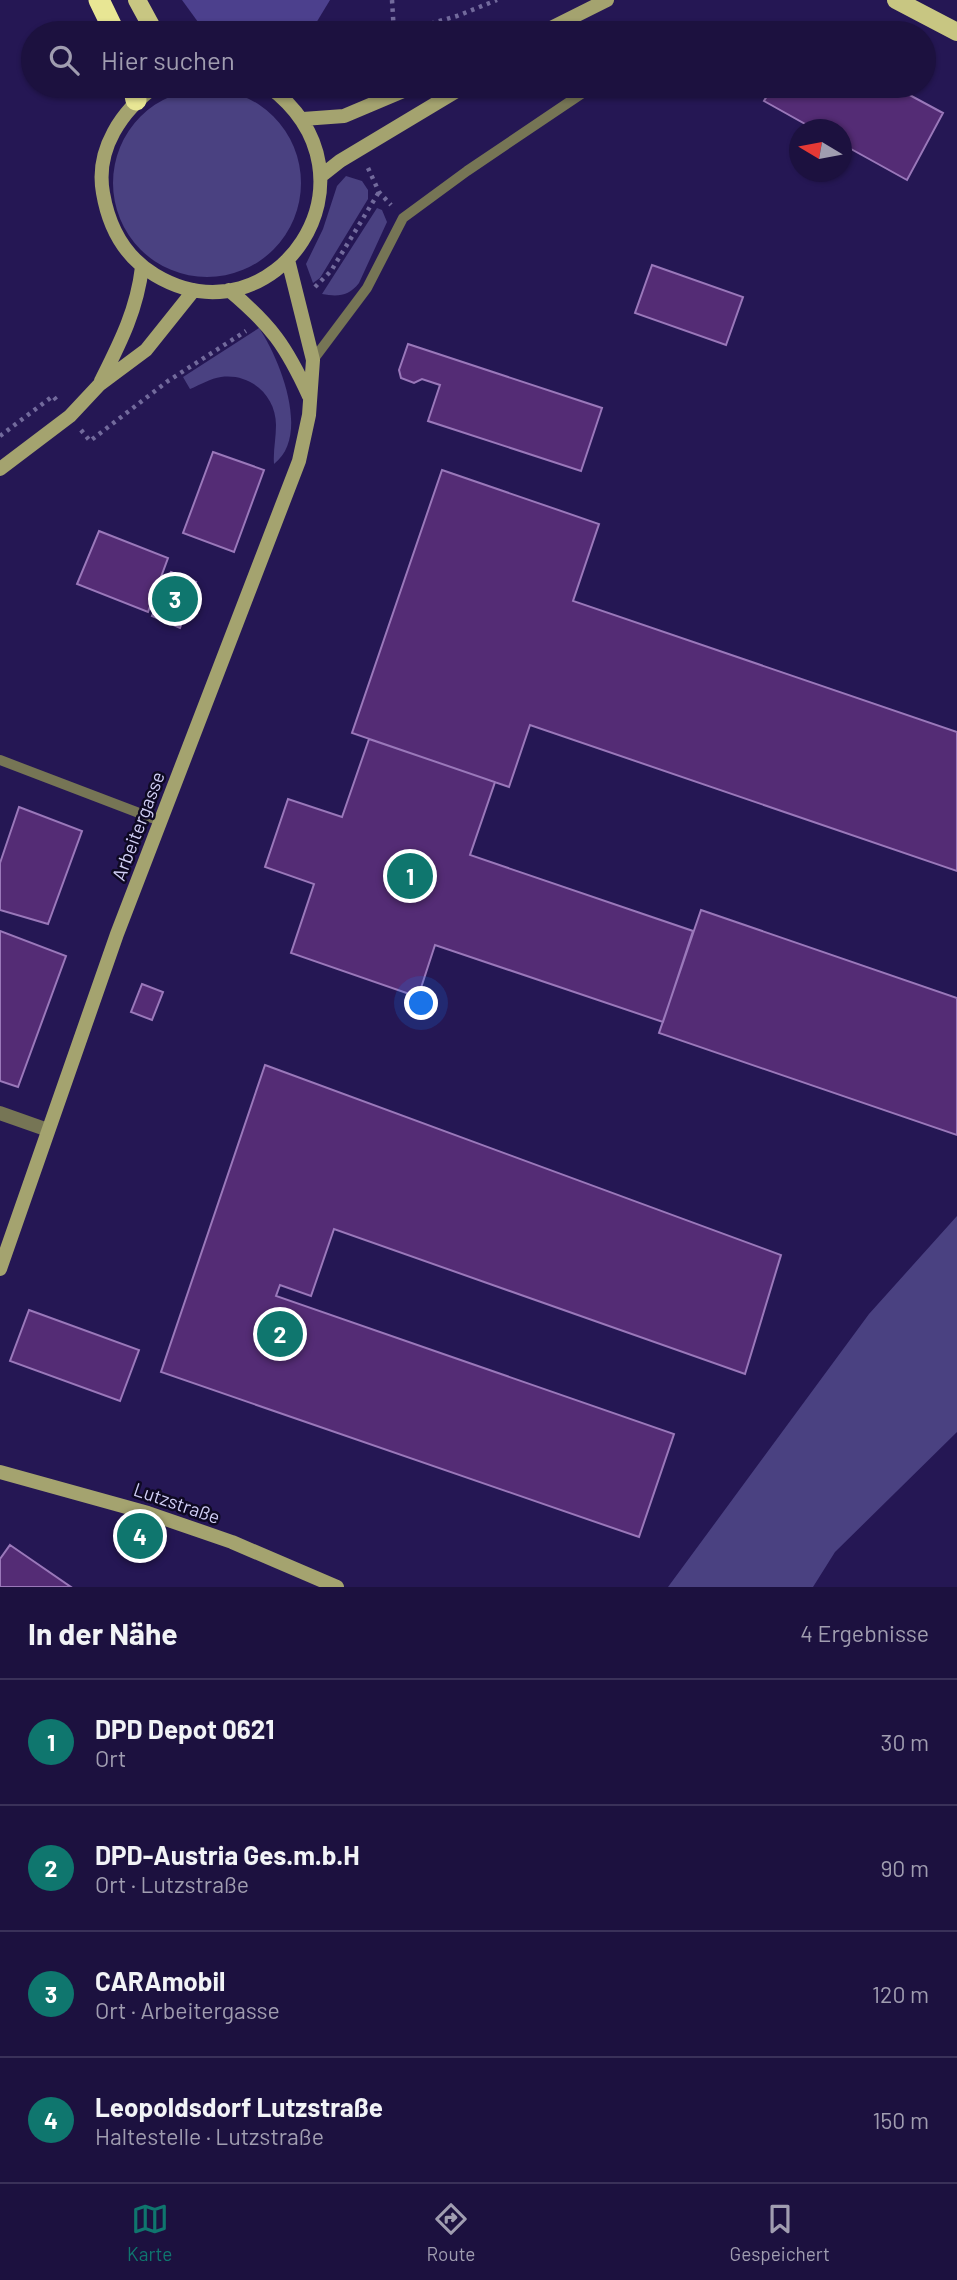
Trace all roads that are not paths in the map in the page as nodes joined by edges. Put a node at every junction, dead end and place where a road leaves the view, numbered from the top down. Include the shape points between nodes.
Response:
1 (99, 0) edge
2 (137, 0) edge
3 (607, 0) edge
4 (896, 0) edge
5 (109, 21) edge
6 (148, 21) edge
7 (565, 21) edge
8 (957, 32) edge
9 (131, 98) edge
10 (285, 98) edge
11 (387, 98) edge
12 (445, 98) edge
13 (575, 98) edge
14 (303, 118) junction
15 (321, 176) junction
16 (288, 260) junction
17 (142, 267) junction
18 (194, 290) junction
19 (229, 290) junction
20 (313, 360) junction
21 (99, 385) junction
22 (309, 397) junction
23 (0, 469) edge
24 (0, 760) edge
25 (160, 821) junction
26 (0, 1113) edge
27 (48, 1130) junction
28 (0, 1269) edge
29 (0, 1472) edge
30 (337, 1587) edge

1 - 5 highway
2 - 6 main road
3 - 7 street
4 - 8 main road
9 - 17 street via 104,153 101,185 120,244
10 - 14 street
11 - 14 street via 344,116
12 - 15 street
13 - 20 lane via 403,218 368,288
14 - 15 street via 316,147
15 - 16 street via 314,222
16 - 19 street via 269,275
16 - 20 street, Arbeitergasse
17 - 18 street via 169,283
17 - 21 street via 130,323
18 - 19 street
18 - 21 street via 146,351
19 - 22 street via 265,320 289,354
20 - 22 street, Arbeitergasse
21 - 23 street
22 - 25 street, Arbeitergasse via 299,461
24 - 25 lane
25 - 27 street, Arbeitergasse
26 - 27 street
27 - 28 street, Arbeitergasse
29 - 30 street, Lutzstraße via 148,1513 232,1542

